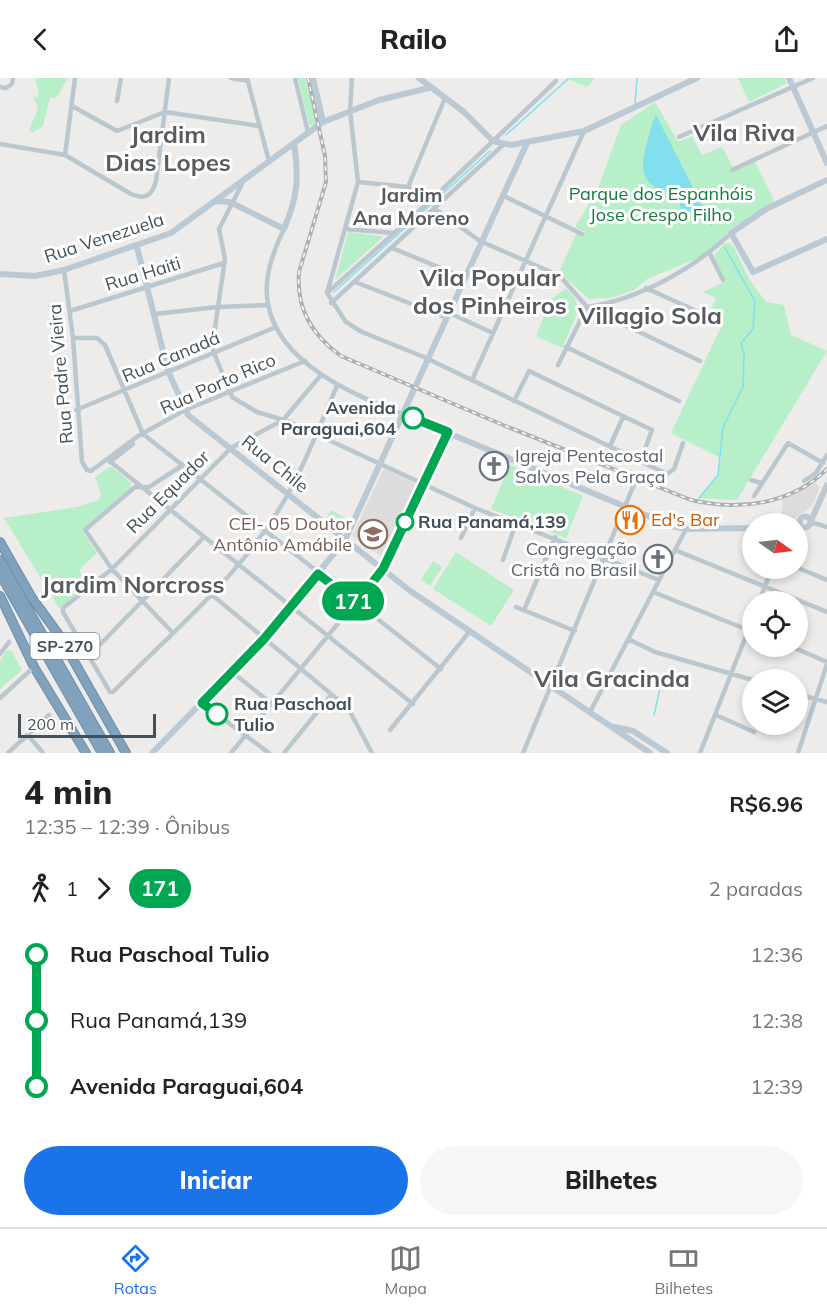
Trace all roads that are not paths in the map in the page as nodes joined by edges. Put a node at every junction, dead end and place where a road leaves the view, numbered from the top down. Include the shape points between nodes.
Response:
1 (13, 78) edge
2 (75, 78) edge
3 (121, 78) edge
4 (169, 78) edge
5 (231, 78) edge
6 (295, 78) edge
7 (313, 78) edge
8 (352, 78) edge
9 (419, 78) edge
10 (697, 78) edge
11 (789, 78) edge
12 (813, 78) edge
13 (248, 80) edge
14 (556, 81) dead end
15 (0, 87) edge
16 (793, 87) junction
17 (429, 88) junction
18 (445, 98) junction
19 (117, 101) dead end
20 (72, 106) junction
21 (350, 111) junction
22 (165, 112) junction
23 (323, 122) junction
24 (259, 126) junction
25 (827, 126) edge
26 (584, 131) junction
27 (308, 132) junction
28 (813, 132) junction
29 (679, 137) dead end
30 (493, 141) junction
31 (294, 143) junction
32 (526, 143) junction
33 (0, 144) edge
34 (503, 145) junction
35 (65, 155) junction
36 (269, 161) junction
37 (827, 163) edge
38 (732, 170) dead end
39 (245, 179) junction
40 (827, 180) edge
41 (358, 182) junction
42 (408, 187) junction
43 (501, 195) junction
44 (215, 201) junction
45 (230, 202) junction
46 (441, 202) junction
47 (428, 203) junction
48 (434, 208) junction
49 (442, 214) junction
50 (546, 216) junction
51 (284, 229) junction
52 (345, 229) junction
53 (394, 233) junction
54 (731, 233) junction
55 (582, 234) dead end
56 (827, 239) edge
57 (400, 240) junction
58 (480, 241) junction
59 (137, 247) junction
60 (392, 248) junction
61 (405, 253) junction
62 (710, 254) junction
63 (525, 262) junction
64 (224, 263) junction
65 (64, 270) junction
66 (365, 272) junction
67 (0, 274) edge
68 (463, 277) junction
69 (723, 280) dead end
70 (355, 282) junction
71 (366, 286) junction
72 (148, 287) junction
73 (646, 288) junction
74 (327, 293) junction
75 (331, 303) junction
76 (268, 305) junction
77 (217, 307) junction
78 (587, 307) junction
79 (70, 311) junction
80 (155, 314) junction
81 (446, 315) junction
82 (707, 316) dead end
83 (276, 327) junction
84 (493, 333) junction
85 (72, 338) junction
86 (566, 347) junction
87 (213, 354) junction
88 (427, 358) junction
89 (305, 361) junction
90 (700, 361) dead end
91 (558, 365) dead end
92 (168, 371) junction
93 (321, 375) junction
94 (472, 380) junction
95 (337, 386) junction
96 (126, 390) junction
97 (229, 393) junction
98 (514, 400) junction
99 (679, 401) dead end
100 (76, 410) junction
101 (185, 410) junction
102 (402, 414) junction
103 (623, 417) junction
104 (283, 420) junction
105 (448, 432) junction
106 (143, 434) junction
107 (316, 435) junction
108 (683, 443) dead end
109 (610, 446) junction
110 (231, 448) junction
111 (827, 455) edge
112 (641, 460) junction
113 (108, 461) junction
114 (380, 462) junction
115 (823, 463) junction
116 (183, 465) junction
117 (91, 471) joint
118 (200, 478) junction
119 (751, 480) dead end
120 (804, 481) dead end
121 (635, 482) dead end
122 (423, 483) junction
123 (761, 483) junction
124 (827, 485) edge
125 (143, 487) junction
126 (288, 494) junction
127 (754, 496) dead end
128 (817, 504) junction
129 (625, 507) junction
130 (169, 508) junction
131 (475, 508) junction
132 (807, 513) edge
133 (808, 522) edge
134 (516, 524) junction
135 (808, 525) edge
136 (742, 528) edge
137 (827, 528) edge
138 (686, 529) junction
139 (264, 530) junction
140 (204, 537) junction
141 (555, 537) junction
142 (460, 538) dead end
143 (345, 540) junction
144 (0, 542) edge
145 (675, 550) junction
146 (605, 557) junction
147 (0, 560) edge
148 (503, 560) dead end
149 (239, 565) junction
150 (112, 569) junction
151 (383, 569) junction
152 (808, 572) edge
153 (0, 574) edge
154 (318, 574) junction
155 (768, 579) edge
156 (659, 580) junction
157 (827, 580) edge
158 (765, 587) junction
159 (763, 591) edge
160 (653, 592) junction
161 (211, 594) junction
162 (0, 596) edge
163 (141, 601) junction
164 (356, 603) junction
165 (290, 606) junction
166 (516, 607) dead end
167 (524, 610) junction
168 (827, 612) edge
169 (742, 627) edge
170 (470, 631) junction
171 (574, 631) junction
172 (172, 632) junction
173 (328, 635) junction
174 (264, 639) junction
175 (628, 639) junction
176 (9, 642) dead end
177 (742, 651) edge
178 (0, 654) edge
179 (808, 654) edge
180 (89, 656) junction
181 (827, 663) edge
182 (34, 667) junction
183 (300, 669) junction
184 (441, 669) junction
185 (232, 672) junction
186 (732, 674) junction
187 (742, 677) edge
188 (551, 686) junction
189 (1, 695) edge
190 (331, 695) junction
191 (808, 697) edge
192 (815, 699) junction
193 (827, 702) edge
194 (202, 703) junction
195 (272, 704) junction
196 (413, 704) junction
197 (590, 712) junction
198 (49, 715) dead end
199 (716, 715) junction
200 (604, 721) junction
201 (742, 727) edge
202 (390, 730) dead end
203 (630, 730) junction
204 (28, 735) junction
205 (245, 736) junction
206 (627, 737) junction
207 (8, 753) edge
208 (43, 753) edge
209 (86, 753) edge
210 (102, 753) edge
211 (110, 753) edge
212 (126, 753) edge
213 (152, 753) edge
214 (231, 753) edge
215 (269, 753) edge
216 (284, 753) edge
217 (372, 753) edge
218 (523, 753) edge
219 (650, 753) edge
220 (667, 753) edge
221 (700, 753) edge
222 (798, 753) edge

1 - 15 street via 12,84
2 - 20 street
3 - 19 street
4 - 22 street
5 - 13 street
6 - 27 street
7 - 23 main road
8 - 21 street
9 - 17 main road
10 - 26 main road
11 - 16 main road
12 - 16 street
13 - 24 street
14 - 30 street
16 - 28 main road
16 - 29 street
17 - 18 main road
17 - 21 main road, Rua Venezuela
18 - 30 main road
18 - 42 street
20 - 22 street via 117,131
20 - 35 street
21 - 23 main road, Rua Venezuela
21 - 41 street
22 - 24 street
22 - 35 street via 151,194 141,198 131,194
23 - 27 main road, Rua Venezuela
24 - 36 street
25 - 28 street
26 - 32 main road
26 - 50 street
27 - 31 main road, Rua Venezuela
28 - 37 main road
28 - 38 street
30 - 34 main road
30 - 47 street
31 - 36 main road, Rua Venezuela
31 - 51 main road via 298,180
32 - 34 main road
32 - 43 main road
33 - 35 street
34 - 46 street
36 - 39 main road, Rua Venezuela
39 - 44 main road, Rua Venezuela
39 - 45 street
40 - 54 main road via 768,208
41 - 42 street
41 - 52 street
42 - 47 street
43 - 50 street
43 - 58 main road
44 - 45 main road
44 - 59 main road, Rua Venezuela via 171,233
45 - 51 main road
45 - 64 street via 219,229
46 - 48 street
46 - 49 street
47 - 53 street
48 - 49 street
48 - 57 street
49 - 58 street
50 - 55 street
50 - 63 street
51 - 76 street via 270,265
52 - 53 street
52 - 74 street
53 - 74 street
54 - 56 main road via 753,272
54 - 62 street
57 - 60 street
57 - 61 street
58 - 63 street
58 - 68 main road
59 - 65 main road, Rua Venezuela
59 - 72 main road, Rua Chile
60 - 61 street
60 - 66 street
61 - 68 street
62 - 69 street
62 - 73 street
63 - 78 street via 560,276
63 - 84 street
64 - 72 street, Rua Haiti
64 - 77 street
65 - 67 main road, Rua Venezuela via 35,276
65 - 79 street, Rua Padre Vieira
66 - 70 street
66 - 71 street
68 - 81 main road
70 - 71 street
70 - 75 street
71 - 81 street
72 - 79 street, Rua Haiti
72 - 80 main road, Rua Chile
73 - 78 street
73 - 82 street
74 - 75 street
75 - 88 street via 346,322 362,332
76 - 77 street
76 - 83 street
77 - 80 street
77 - 87 street
78 - 86 street
78 - 90 street
79 - 85 street, Rua Padre Vieira
80 - 92 main road, Rua Chile
81 - 84 street
81 - 88 main road
83 - 87 street, Rua Canadá
83 - 89 street
84 - 94 street
85 - 96 street via 102,340
85 - 100 street, Rua Padre Vieira
86 - 91 street
86 - 99 street
87 - 92 street, Rua Canadá
87 - 97 street
88 - 94 street
88 - 102 main road
89 - 93 street
89 - 97 street, Rua Porto Rico
92 - 96 street, Rua Canadá
92 - 101 main road, Rua Chile
93 - 95 street
93 - 104 street, Rua Equador
94 - 98 street
95 - 102 street
95 - 107 street
96 - 100 street, Rua Canadá
96 - 106 street
97 - 101 street, Rua Porto Rico
97 - 104 street via 248,408
98 - 103 street via 529,371
98 - 109 street
100 - 117 street, Rua Padre Vieira via 82,462
101 - 106 street, Rua Porto Rico
101 - 110 main road, Rua Chile
102 - 105 main road
102 - 114 main road
103 - 109 street
103 - 112 street via 652,430
104 - 107 street
104 - 110 street, Rua Equador
105 - 122 street
105 - 129 main road
106 - 113 street, Rua Porto Rico
106 - 116 street
107 - 114 street
107 - 126 street
108 - 112 street via 670,474
109 - 112 street
110 - 118 street, Rua Equador
110 - 126 main road, Rua Chile
111 - 115 street
113 - 117 street, Rua Porto Rico
113 - 125 street
114 - 122 street
114 - 143 main road
115 - 120 street
115 - 123 street via 788,443
116 - 118 street
116 - 125 street
118 - 130 street, Rua Equador
118 - 139 street
119 - 123 street
121 - 129 street
122 - 131 street
122 - 151 street
123 - 127 street
124 - 128 main road
125 - 130 street
125 - 150 street via 135,487 87,527 87,534
126 - 139 street
126 - 143 main road, Rua Chile
128 - 132 main road
128 - 133 main road
129 - 138 main road
129 - 146 street
130 - 140 street
130 - 150 street, Rua Equador
131 - 134 street
131 - 142 street
134 - 141 street
134 - 148 street
135 - 137 street via 814,522
136 - 138 main road
138 - 145 street
139 - 149 street
139 - 154 street
140 - 149 street
140 - 163 street
141 - 146 street
141 - 167 street
143 - 151 main road, Rua Chile
143 - 154 main road
144 - 212 highway, SP-270
145 - 156 street
145 - 158 street
146 - 156 street
146 - 171 street
147 - 211 highway, SP-270
149 - 161 street
149 - 165 street
150 - 163 street
150 - 180 street, Rua Equador via 62,609
151 - 164 street
151 - 170 main road, Rua Chile
152 - 157 street
153 - 210 highway, SP-270
154 - 164 street
154 - 165 main road
155 - 158 street
156 - 160 street
158 - 159 street
158 - 168 street
160 - 169 street
160 - 175 street
161 - 172 street
161 - 174 street
162 - 182 highway, SP-270
163 - 172 street
163 - 180 street
164 - 173 street
164 - 184 street
165 - 173 street
165 - 174 main road
166 - 167 street
167 - 171 street
170 - 184 street
170 - 188 main road, Rua Chile
171 - 188 street
172 - 180 street via 111,692
173 - 183 street
173 - 196 street
174 - 183 street
174 - 185 main road
175 - 186 street
175 - 197 street
176 - 178 street
177 - 186 street
179 - 181 street
181 - 192 street
182 - 189 street
182 - 209 highway, SP-270
183 - 190 street
183 - 195 street
184 - 196 street
185 - 194 main road
185 - 195 street
186 - 187 street
186 - 199 street
188 - 197 main road, Rua Chile
188 - 218 street
190 - 216 street
190 - 217 street via 348,708
191 - 192 street
192 - 193 street
192 - 222 street
194 - 205 street
194 - 213 main road
195 - 205 street
196 - 202 street
197 - 200 main road, Rua Chile
198 - 204 street
199 - 201 street
199 - 221 street
200 - 203 main road, Rua Chile
200 - 206 main road, Rua Chile
203 - 206 main road via 626,731
203 - 220 main road, Rua Chile
204 - 207 street
204 - 208 street
205 - 214 street
205 - 215 street
206 - 219 main road, Rua Chile

